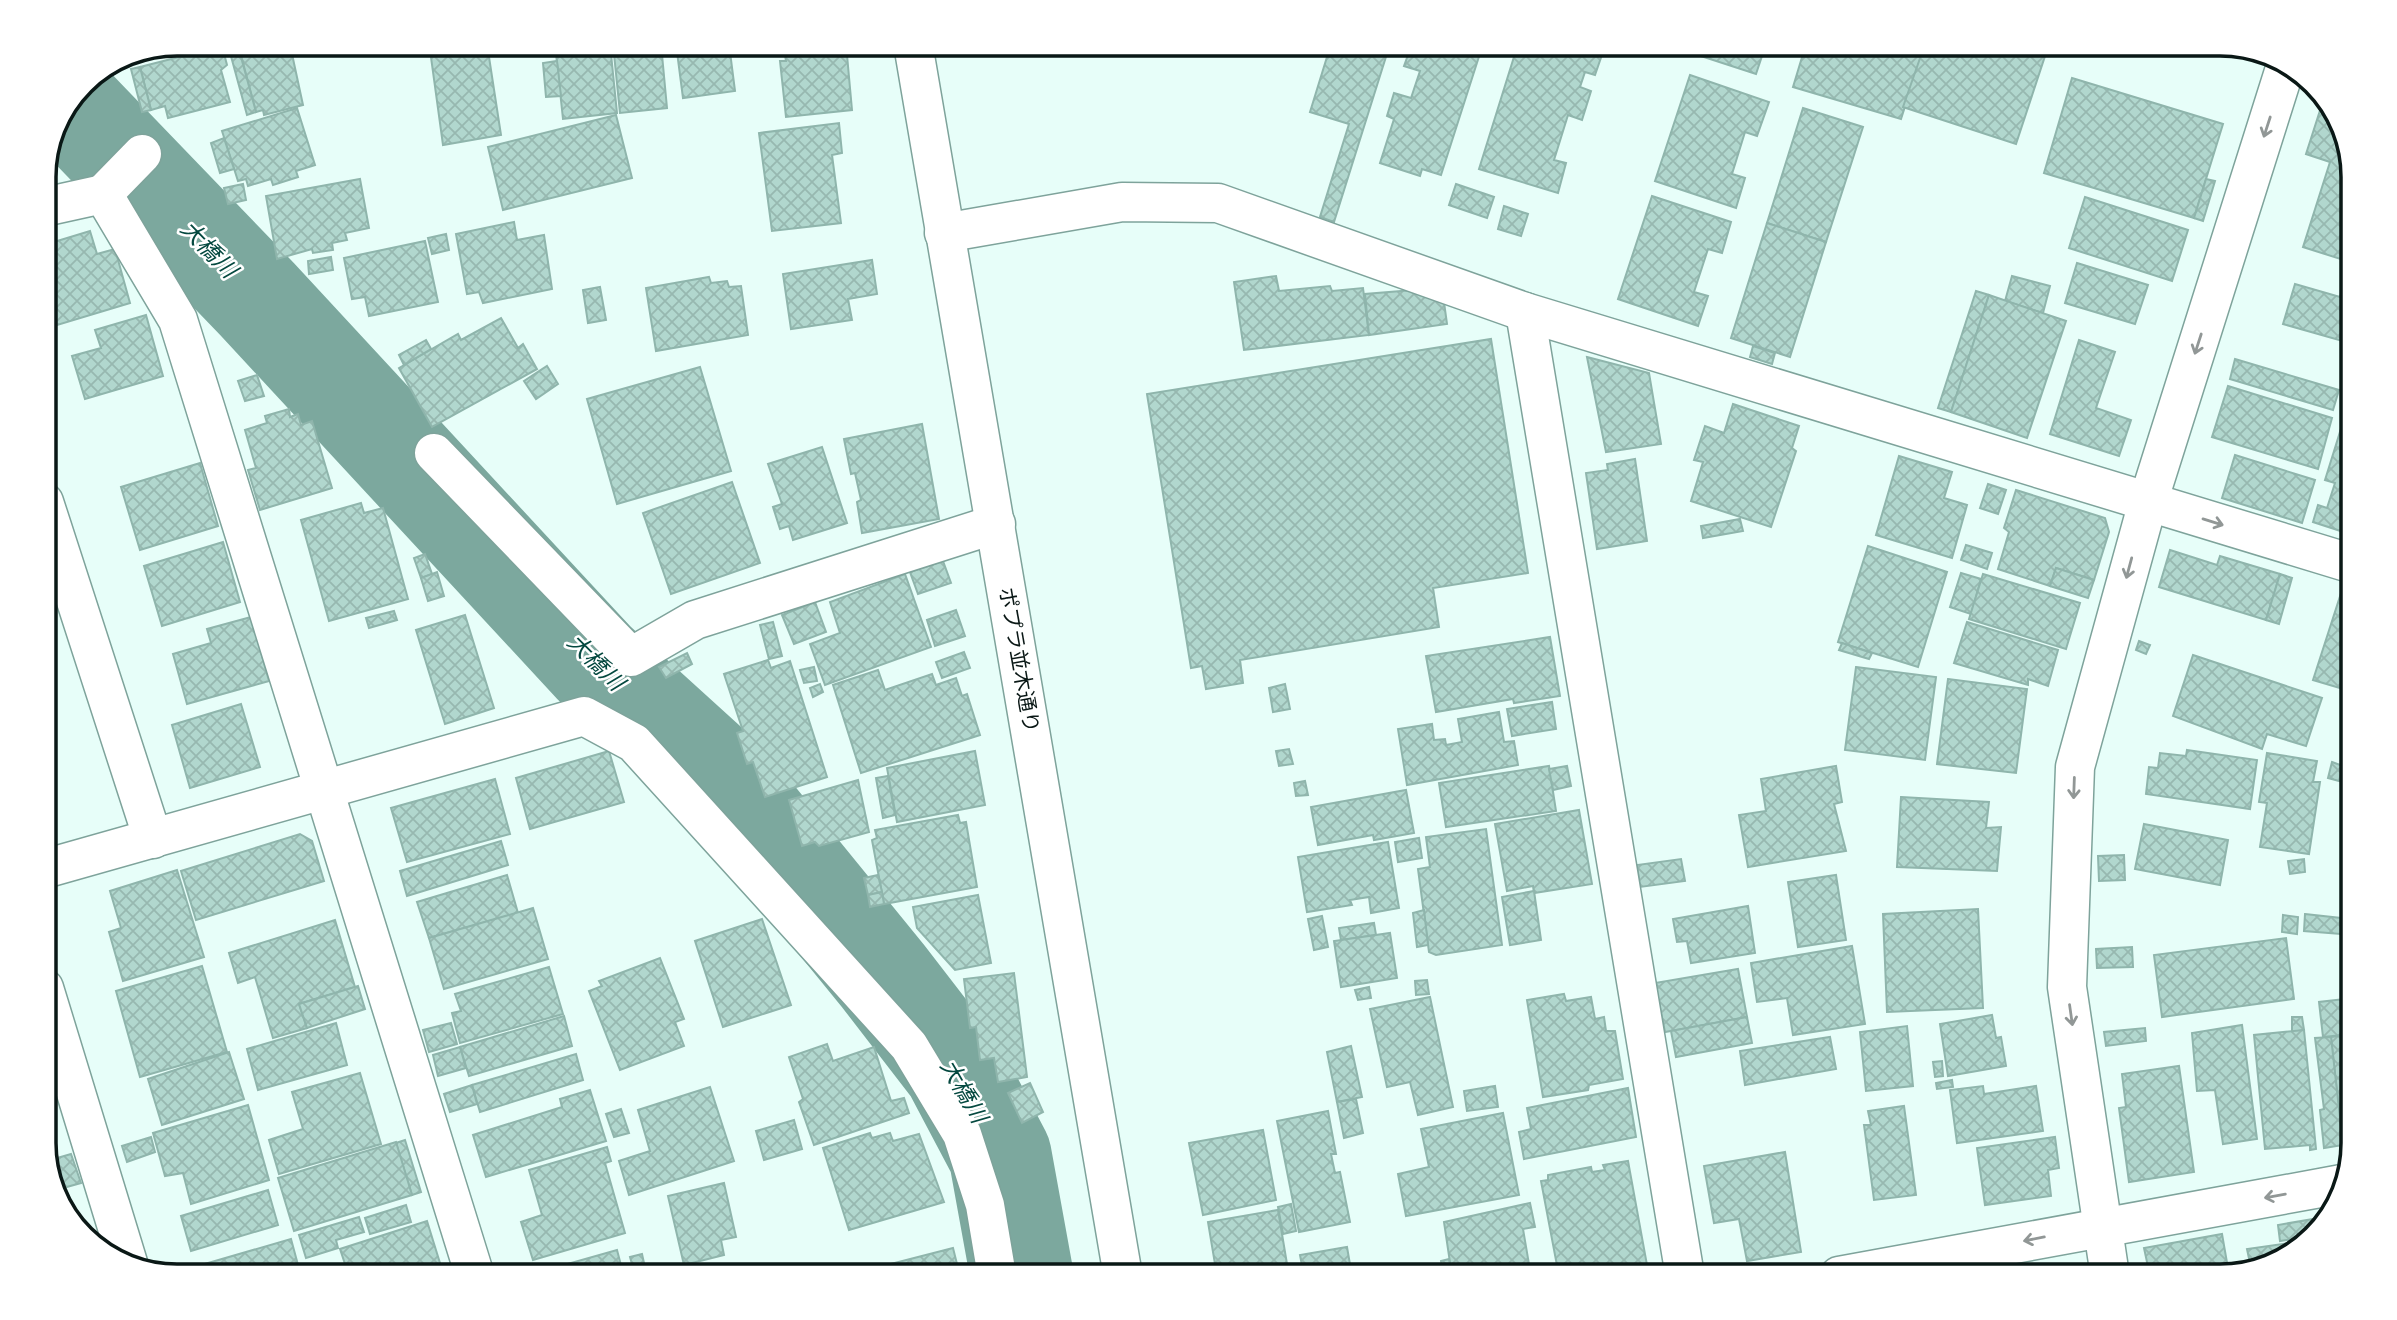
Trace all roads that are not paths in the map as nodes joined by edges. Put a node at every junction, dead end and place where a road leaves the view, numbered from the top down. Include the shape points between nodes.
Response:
1 (915, 56) edge
2 (2283, 74) edge
3 (142, 154) dead end
4 (103, 194) junction
5 (56, 204) edge
6 (944, 233) junction
7 (1525, 312) junction
8 (434, 453) dead end
9 (2147, 502) junction
10 (996, 524) junction
11 (56, 539) edge
12 (2341, 560) edge
13 (325, 792) junction
14 (153, 839) junction
15 (56, 866) edge
16 (56, 1027) edge
17 (2334, 1185) edge
18 (2101, 1227) junction
19 (125, 1253) edge
20 (471, 1264) edge
21 (995, 1264) edge
22 (1121, 1264) edge
23 (1683, 1264) edge
24 (1903, 1264) edge
25 (2108, 1264) edge

1 - 6 street, ポプラ並木通り
2 -> 9 street
3 - 4 street
4 - 5 street
4 - 13 street via 178,320
6 - 7 street via 1122,202 1218,203
6 - 10 street, ポプラ並木通り
7 - 9 street
7 - 23 street
8 - 10 street via 631,657 695,620
9 -> 12 street
9 -> 18 street via 2075,767 2067,987
10 - 22 street, ポプラ並木通り
11 - 14 street
13 - 14 street
13 - 20 street
13 - 21 street via 583,716 634,743 909,1046 962,1134 985,1205
14 - 15 street
16 - 19 street
17 -> 18 street
18 -> 24 street
18 - 25 street

